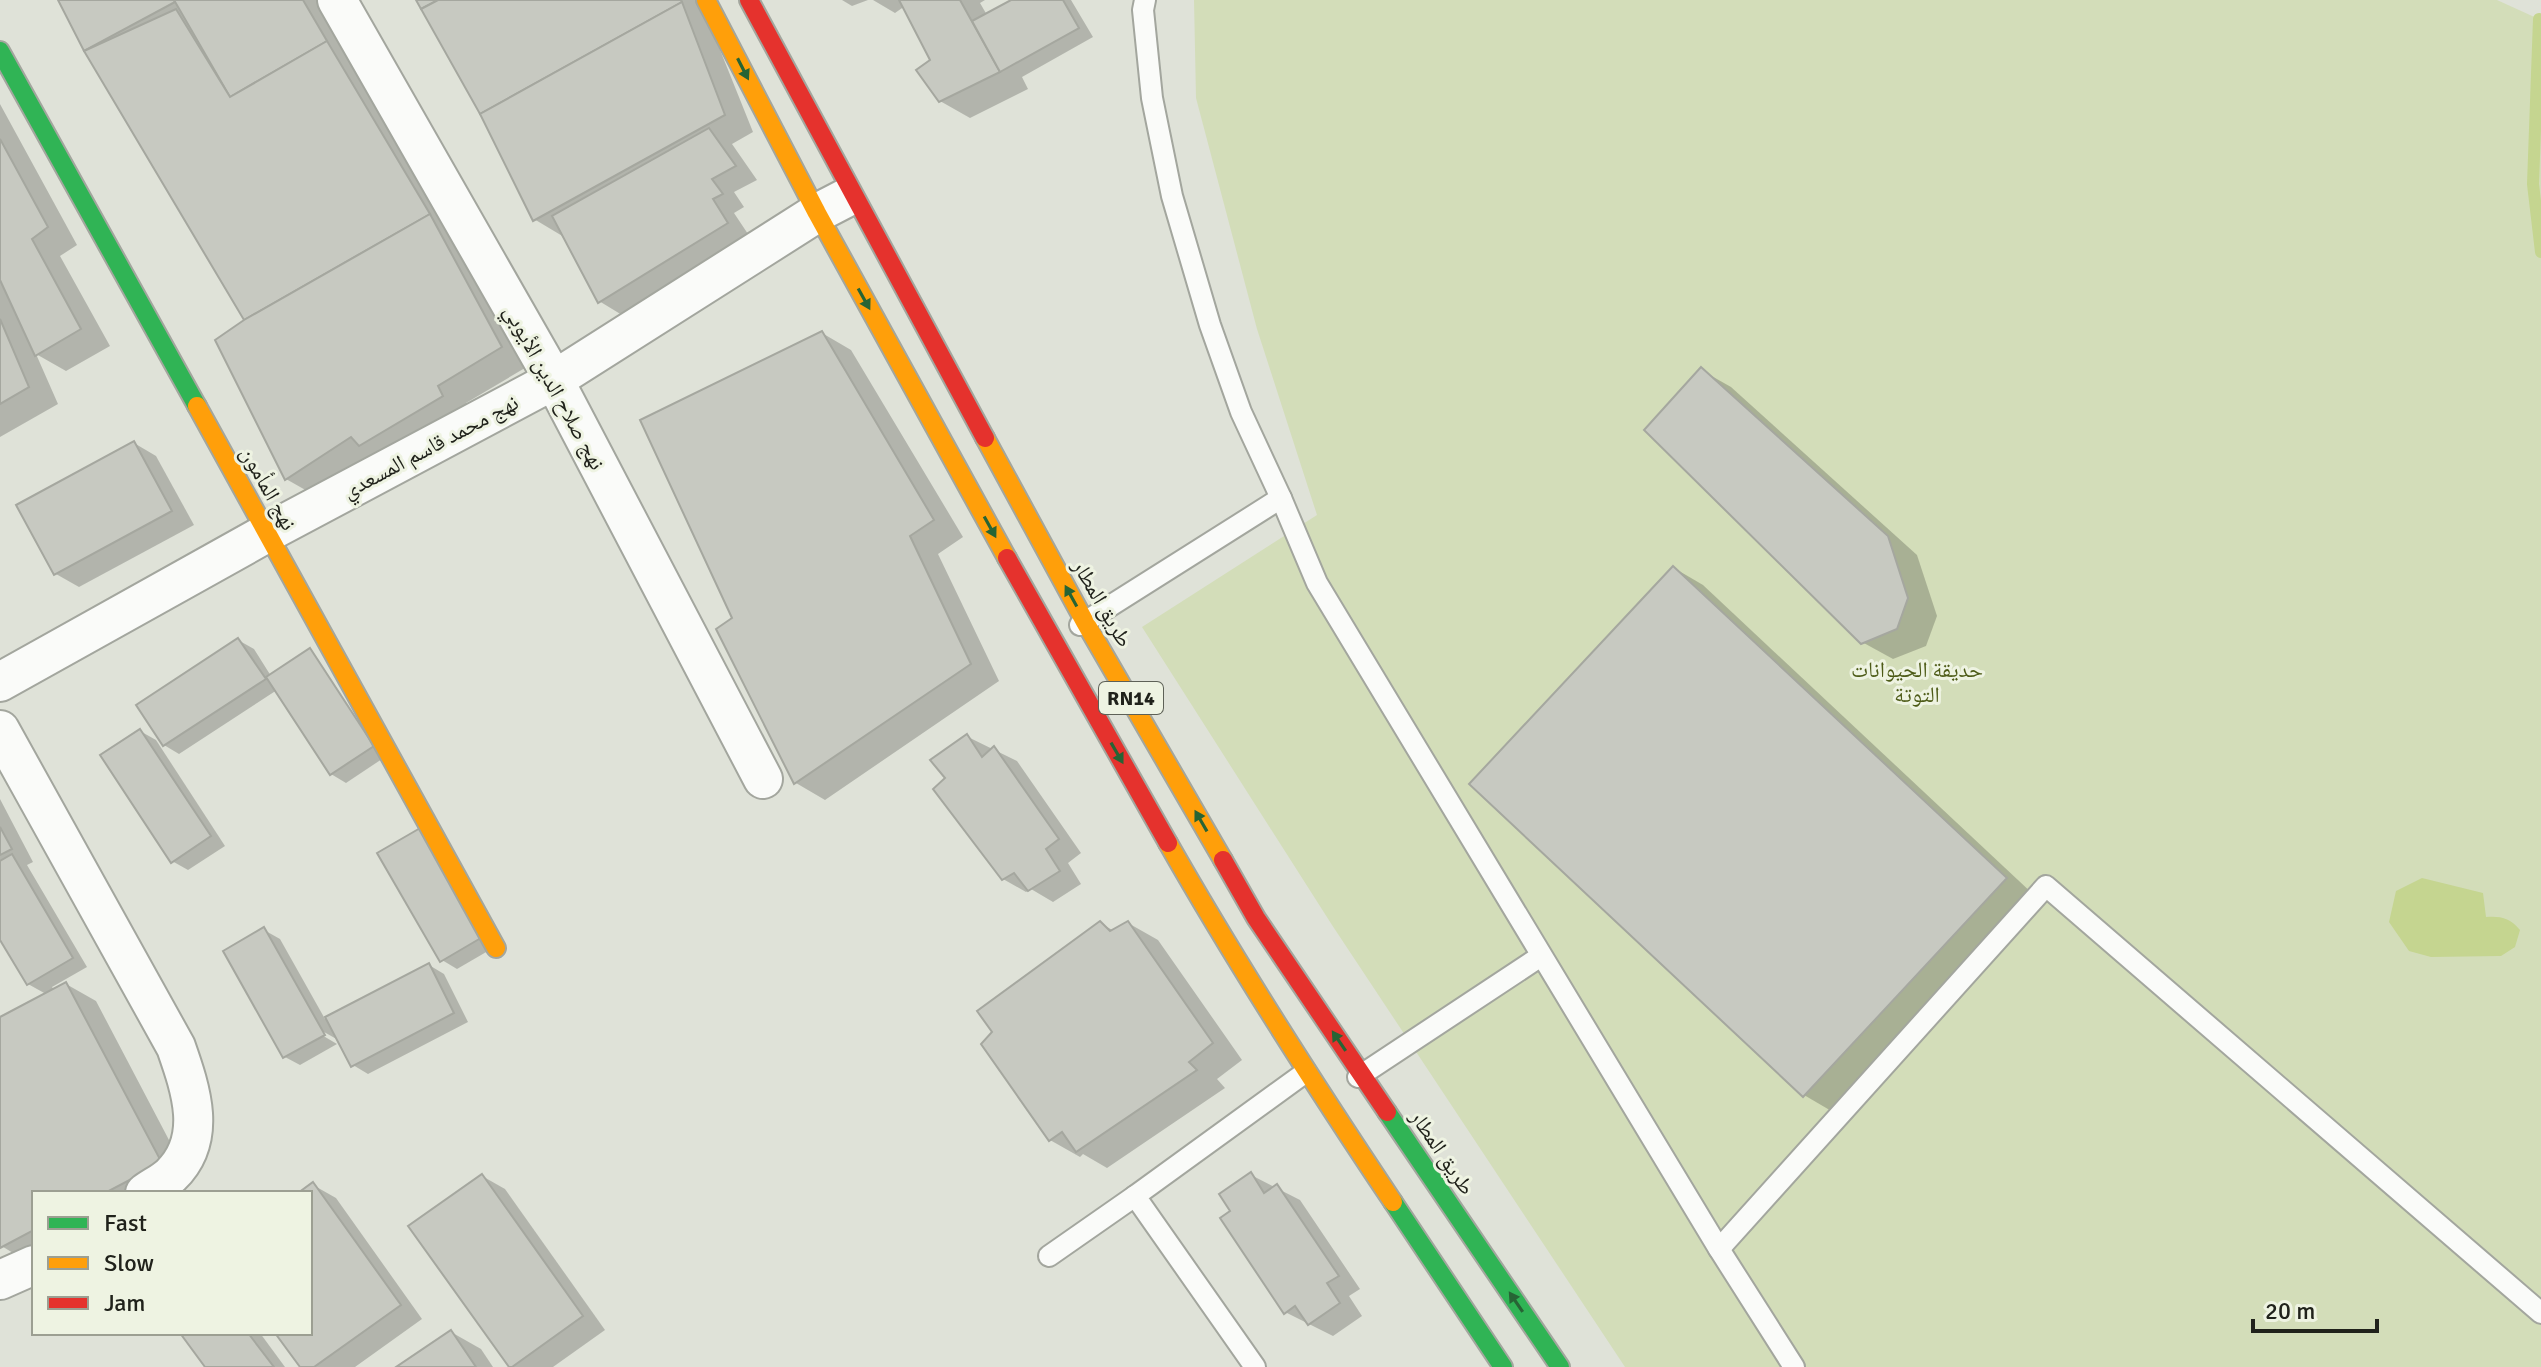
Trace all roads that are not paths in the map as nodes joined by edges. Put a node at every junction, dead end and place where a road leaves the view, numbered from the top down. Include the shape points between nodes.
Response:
1 (337, 0) edge
2 (706, 0) edge
3 (749, 0) edge
4 (1145, 0) edge
5 (0, 51) edge
6 (852, 194) junction
7 (817, 213) junction
8 (554, 380) junction
9 (1281, 498) junction
10 (267, 533) junction
11 (1085, 622) junction
12 (1055, 645) junction
13 (0, 682) edge
14 (0, 730) edge
15 (763, 779) dead end
16 (496, 948) dead end
17 (1541, 956) junction
18 (1306, 1072) junction
19 (1362, 1075) junction
20 (1325, 1099) junction
21 (148, 1191) edge
22 (1135, 1196) junction
23 (1719, 1249) junction
24 (1049, 1256) dead end
25 (32, 1266) edge
26 (0, 1280) edge
27 (2541, 1313) edge
28 (1255, 1367) edge
29 (1503, 1367) edge
30 (1560, 1367) edge
31 (1794, 1367) edge

1 - 8 street, نهج صلاح الدين الأيوبي
2 -> 7 main road, RN14
3 - 6 main road, طريق المطار / RN14
4 - 9 lane via 1152,98 1172,196 1241,412
5 - 10 main road, نهج المأمون
6 - 7 street, نهج محمد قاسم المسعدي
11 -> 6 main road, طريق المطار / RN14
7 - 8 street, نهج محمد قاسم المسعدي
7 -> 12 main road, RN14
8 - 10 street, نهج محمد قاسم المسعدي
8 - 15 street, نهج صلاح الدين الأيوبي
9 - 11 lane
9 - 17 lane via 1317,583
10 - 13 street, نهج محمد قاسم المسعدي
10 - 16 main road, نهج المأمون
11 - 12 lane
19 -> 11 main road, طريق المطار / RN14 via 1256,918
12 -> 18 main road, RN14 via 1220,934
14 - 21 street via 176,1047 191,1091 194,1136 171,1175
17 - 19 lane
17 - 23 lane
18 - 20 main road, RN14
18 - 22 lane
19 - 20 lane
30 -> 19 main road, طريق المطار / RN14
20 - 29 main road, RN14
22 - 24 lane
22 - 28 lane
23 - 27 lane via 2046,886
23 - 31 lane
25 - 26 street

